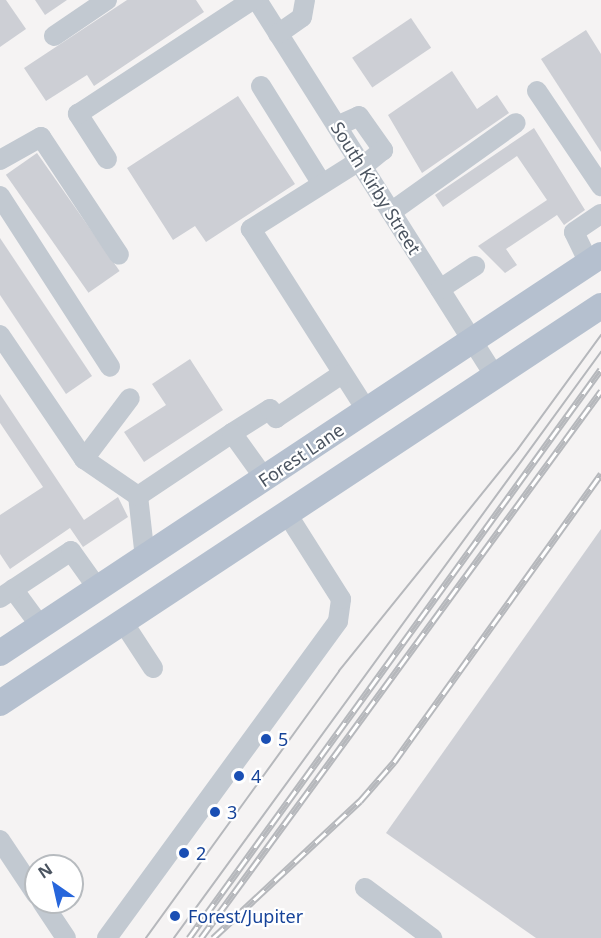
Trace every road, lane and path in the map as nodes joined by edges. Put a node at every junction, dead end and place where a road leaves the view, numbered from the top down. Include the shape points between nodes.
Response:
1 (107, 0) edge
2 (254, 0) edge
3 (305, 0) edge
4 (278, 34) junction
5 (54, 36) dead end
6 (261, 86) dead end
7 (537, 91) dead end
8 (516, 123) dead end
9 (107, 159) dead end
10 (0, 160) edge
11 (361, 164) junction
12 (322, 183) junction
13 (601, 186) edge
14 (0, 196) edge
15 (391, 212) junction
16 (601, 214) edge
17 (119, 255) dead end
18 (595, 259) edge
19 (475, 266) dead end
20 (440, 289) junction
21 (601, 306) edge
22 (0, 335) edge
23 (472, 341) junction
24 (110, 366) dead end
25 (342, 374) junction
26 (495, 377) junction
27 (130, 398) dead end
28 (367, 411) junction
29 (232, 433) junction
30 (84, 459) junction
31 (265, 479) junction
32 (138, 496) junction
33 (287, 514) junction
34 (145, 558) junction
35 (98, 589) junction
36 (7, 593) edge
37 (123, 622) junction
38 (41, 627) junction
39 (0, 653) edge
40 (153, 668) dead end
41 (0, 703) edge
42 (0, 840) edge
43 (24, 876) edge
44 (365, 888) dead end
45 (50, 914) edge
46 (66, 938) edge
47 (107, 938) edge
48 (432, 938) edge

1 - 5 street
2 - 4 street, South Kirby Street
2 - 9 street via 78,114
3 - 4 street via 303,16
4 - 11 street, South Kirby Street
6 - 12 street
7 - 13 street
8 - 15 street
10 - 17 street via 41,137
11 - 12 street
11 - 15 street, South Kirby Street
12 - 25 street via 250,229
14 - 24 street
15 - 20 street, South Kirby Street
16 - 18 street via 574,232
18 - 23 main road, Forest Lane
19 - 20 street
20 - 23 street, South Kirby Street
21 - 26 main road
22 - 30 street
23 - 26 street, South Kirby Street
23 - 28 main road, Forest Lane
25 - 28 street
25 - 29 street via 276,418 270,409
26 - 33 main road
27 - 30 street
28 - 31 main road, Forest Lane
29 - 31 street
29 - 32 street
30 - 32 street
31 - 33 main road
31 - 34 main road, Forest Lane
32 - 34 street
33 - 37 main road
33 - 47 street via 341,599 338,621
34 - 35 main road, Forest Lane
35 - 36 street via 71,551
35 - 37 main road
35 - 38 main road, Forest Lane
36 - 38 street
37 - 40 street
37 - 41 main road
38 - 39 main road, Forest Lane
42 - 43 street
44 - 48 street
45 - 46 street

